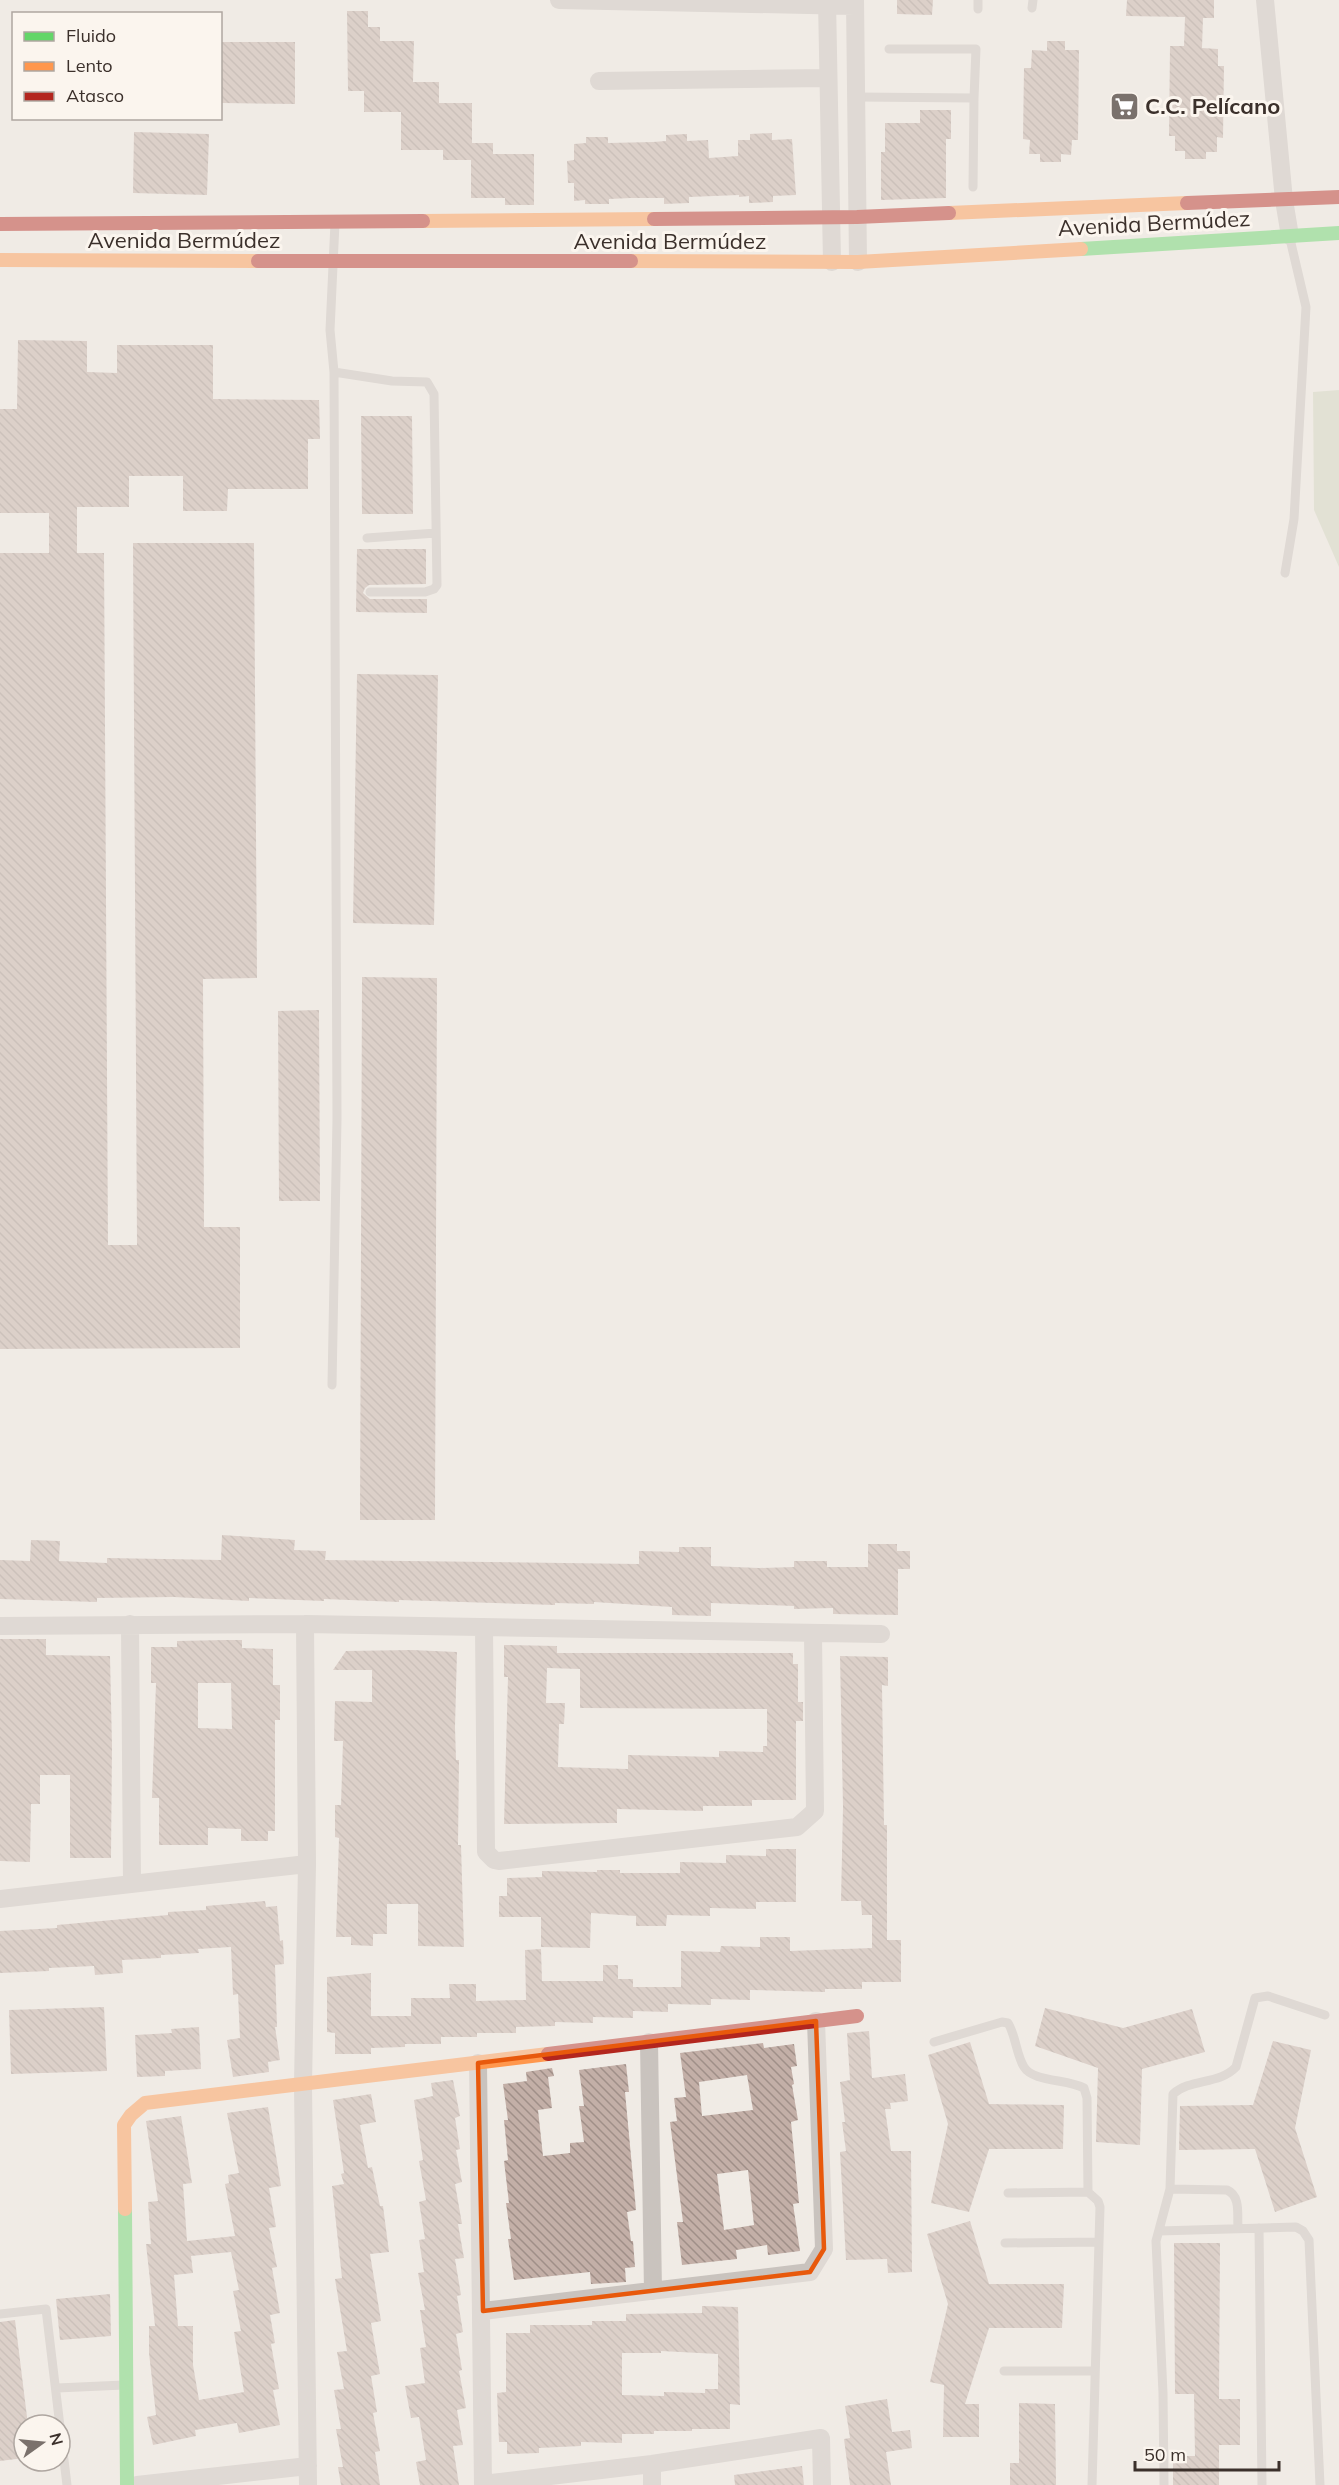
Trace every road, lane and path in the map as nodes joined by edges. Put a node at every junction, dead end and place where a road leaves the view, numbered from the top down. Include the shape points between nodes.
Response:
1 (559, 0) edge
2 (1265, 0) edge
3 (827, 3) edge
4 (855, 3) edge
5 (889, 49) dead end
6 (828, 78) junction
7 (598, 81) dead end
8 (857, 97) junction
9 (974, 98) junction
10 (974, 187) dead end
11 (1339, 197) edge
12 (1284, 201) junction
13 (831, 217) junction
14 (857, 217) junction
15 (335, 220) junction
16 (0, 224) edge
17 (1339, 232) edge
18 (1290, 236) junction
19 (0, 260) edge
20 (333, 261) junction
21 (832, 262) junction
22 (858, 262) junction
23 (334, 372) junction
24 (436, 533) junction
25 (367, 538) dead end
26 (1284, 573) dead end
27 (370, 592) dead end
28 (332, 1385) dead end
29 (130, 1624) junction
30 (305, 1624) junction
31 (0, 1626) edge
32 (484, 1627) junction
33 (813, 1633) junction
34 (881, 1634) dead end
35 (307, 1864) junction
36 (132, 1884) junction
37 (0, 1899) edge
38 (1325, 2014) dead end
39 (857, 2016) dead end
40 (816, 2021) junction
41 (649, 2042) junction
42 (934, 2042) dead end
43 (478, 2063) junction
44 (303, 2085) junction
45 (1170, 2189) junction
46 (1088, 2192) junction
47 (1008, 2193) dead end
48 (1259, 2228) junction
49 (1238, 2229) junction
50 (1159, 2230) junction
51 (1099, 2242) junction
52 (1005, 2243) dead end
53 (653, 2291) junction
54 (483, 2311) junction
55 (0, 2314) edge
56 (1004, 2371) dead end
57 (1095, 2371) junction
58 (127, 2385) junction
59 (57, 2388) junction
60 (652, 2464) junction
61 (308, 2466) junction
62 (68, 2485) edge
63 (127, 2485) edge
64 (137, 2485) edge
65 (308, 2485) edge
66 (483, 2485) edge
67 (652, 2485) edge
68 (822, 2485) edge
69 (1092, 2485) edge
70 (1164, 2485) edge
71 (1262, 2485) edge
72 (1320, 2485) edge

1 - 3 street
2 - 12 street
3 - 4 street
3 - 6 street
4 - 8 street
5 - 9 lane via 975,49
6 - 7 street
6 - 13 street
8 - 9 lane
8 - 14 street
9 - 10 lane
11 - 12 street, Avenida Bermúdez
12 - 14 street, Avenida Bermúdez
12 - 18 street
13 - 14 street, Avenida Bermúdez
13 - 15 street, Avenida Bermúdez
13 - 21 street
14 - 22 street
15 - 16 street, Avenida Bermúdez
15 - 20 lane
17 - 18 street, Avenida Bermúdez
18 - 22 street, Avenida Bermúdez
18 - 26 lane via 1306,307 1294,519
19 - 20 street, Avenida Bermúdez
20 - 21 street, Avenida Bermúdez
20 - 23 lane via 330,330
21 - 22 street, Avenida Bermúdez
23 - 24 lane via 427,382 434,394
23 - 28 lane via 337,1119
24 - 25 lane
24 - 27 lane via 434,589
29 - 30 street
29 - 31 street
29 - 36 street
30 - 32 street
30 - 35 street
32 - 33 street
32 - 33 street via 486,1852 499,1861 797,1827 814,1811
33 - 34 street
35 - 36 street
35 - 44 street
36 - 37 street
38 - 45 lane via 1268,1996 1255,1998 1236,2067 1228,2076 1181,2086 1173,2094
39 - 40 street
40 - 41 street
40 - 53 street via 824,2248 810,2272
41 - 43 street
41 - 53 street
42 - 46 lane via 1008,2023 1024,2068 1032,2076 1084,2088
43 - 44 street
43 - 54 street
44 - 58 street via 145,2103 124,2122
44 - 61 street
45 - 49 lane via 1234,2193
45 - 50 lane
46 - 47 lane
46 - 51 lane via 1100,2207
48 - 49 lane
48 - 71 lane
48 - 72 lane via 1296,2227 1309,2240
49 - 50 lane
50 - 70 lane via 1155,2241
51 - 52 lane
51 - 57 lane
53 - 54 street
54 - 66 street
55 - 59 lane via 46,2309
56 - 57 lane
57 - 69 lane
58 - 59 lane
58 - 63 street
59 - 62 lane
60 - 66 street
60 - 67 street
60 - 68 street via 821,2439
61 - 64 street
61 - 65 street

